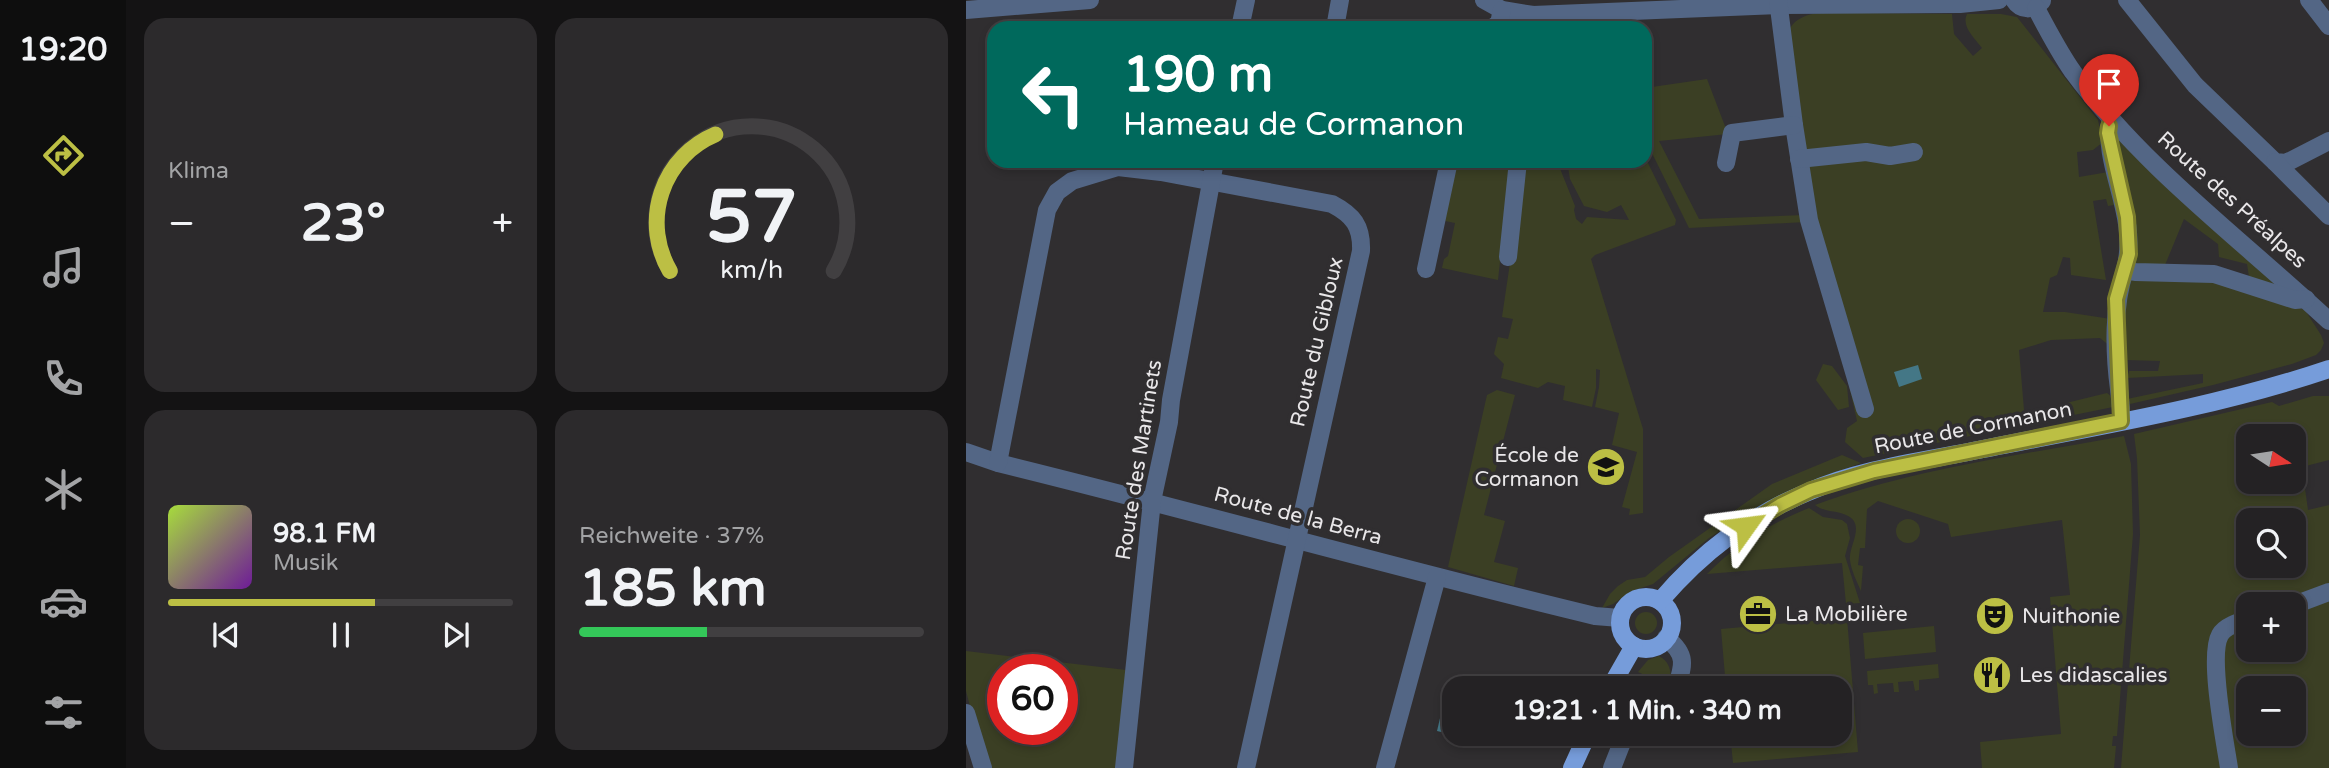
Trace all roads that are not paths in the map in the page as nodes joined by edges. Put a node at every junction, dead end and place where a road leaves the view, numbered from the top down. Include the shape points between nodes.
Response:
1 (1090, 0) edge
2 (1246, 0) edge
3 (1340, 0) edge
4 (1484, 0) edge
5 (1999, 0) edge
6 (2014, 0) edge
7 (2127, 0) edge
8 (2309, 0) edge
9 (1926, 1) edge
10 (1779, 2) edge
11 (2039, 4) edge
12 (966, 10) edge
13 (1242, 21) edge
14 (1336, 21) edge
15 (1498, 21) edge
16 (1504, 21) edge
17 (2329, 26) edge
18 (2111, 118) junction
19 (1794, 125) junction
20 (2329, 141) edge
21 (1914, 152) dead end
22 (1799, 159) junction
23 (2275, 162) junction
24 (1726, 163) dead end
25 (1115, 168) edge
26 (1124, 168) edge
27 (1214, 168) edge
28 (1447, 168) edge
29 (1517, 168) edge
30 (1212, 182) junction
31 (2329, 216) edge
32 (1508, 257) dead end
33 (1426, 270) dead end
34 (2125, 270) junction
35 (2306, 299) junction
36 (2329, 321) edge
37 (2329, 369) edge
38 (1865, 409) dead end
39 (2121, 421) junction
40 (966, 453) edge
41 (998, 463) junction
42 (1152, 501) junction
43 (1297, 539) junction
44 (1437, 577) junction
45 (2329, 592) edge
46 (1660, 601) junction
47 (2306, 601) edge
48 (1620, 618) junction
49 (2236, 625) edge
50 (1667, 638) junction
51 (1634, 646) junction
52 (1617, 676) edge
53 (1679, 676) edge
54 (966, 713) edge
55 (1582, 746) edge
56 (1621, 746) edge
57 (983, 768) edge
58 (1124, 768) edge
59 (1246, 768) edge
60 (1385, 768) edge
61 (1572, 768) edge
62 (1612, 768) edge
63 (2229, 768) edge

1 - 12 street
2 - 13 street
3 - 14 street
4 - 15 street
5 - 9 street
6 - 11 street, Route des Préalpes via 2023,8
7 - 23 street via 2195,85
8 - 17 street
9 - 10 street
10 - 16 street via 1534,15
10 - 19 street
11 - 18 street, Route des Préalpes via 2073,72
18 - 34 street via 2108,133 2127,217
18 - 35 street, Route des Préalpes via 2180,189
19 - 22 street
19 - 24 street via 1732,133
20 - 23 street via 2286,163
21 - 22 street
22 - 38 street via 1809,220
23 - 31 street
25 - 41 street via 1072,181 1057,192 1046,210
26 - 30 street
27 - 30 street, Route des Martinets
28 - 33 street
29 - 32 street
30 - 42 street, Route des Martinets
30 - 43 street, Route du Gibloux via 1332,204 1348,213 1362,234
34 - 35 street via 2214,274 2295,300
34 - 39 street via 2116,299
35 - 36 street, Route des Préalpes
37 - 39 main road, Route de Cormanon via 2197,406
39 - 46 main road, Route de Cormanon via 1874,471 1811,490 1719,543
40 - 41 street, Route de la Berra
41 - 42 street, Route de la Berra
42 - 43 street, Route de la Berra
42 - 58 street, Route des Martinets
43 - 44 street, Route de la Berra
43 - 59 street
44 - 48 street, Route de la Berra via 1595,616
44 - 60 street
45 - 47 street
46 - 48 main road via 1633,600
46 - 50 main road via 1671,621
48 - 51 main road via 1621,632
49 - 63 street via 2221,634 2216,646
50 - 51 main road via 1650,648
50 - 53 street via 1683,657
51 - 52 main road
54 - 57 street
55 - 61 main road
56 - 62 street

